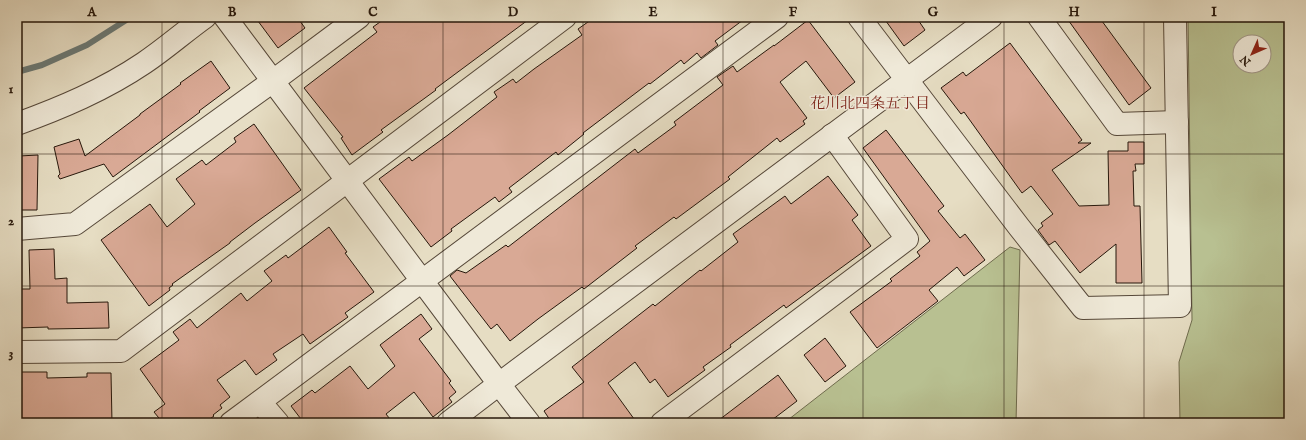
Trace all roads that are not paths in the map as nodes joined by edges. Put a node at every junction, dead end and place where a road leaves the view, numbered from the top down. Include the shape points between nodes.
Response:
1 (205, 17) edge
2 (225, 17) edge
3 (359, 17) edge
4 (565, 17) edge
5 (776, 17) edge
6 (859, 17) edge
7 (991, 17) edge
8 (1039, 17) edge
9 (1175, 17) edge
10 (906, 80) junction
11 (273, 81) junction
12 (1177, 122) junction
13 (17, 124) edge
14 (832, 135) junction
15 (347, 180) junction
16 (17, 229) edge
17 (422, 281) junction
18 (17, 352) edge
19 (499, 384) junction
20 (260, 402) junction
21 (231, 423) edge
22 (278, 423) edge
23 (448, 423) edge
24 (529, 423) edge
25 (662, 423) edge

1 - 13 street via 144,63 99,90
2 - 11 street
3 - 11 street
4 - 15 street
5 - 17 street
6 - 10 street
7 - 10 street
8 - 12 street via 1117,124
9 - 12 street
10 - 12 street via 1083,308 1180,306
10 - 14 street
11 - 15 street
11 - 16 street via 75,224
14 - 19 street
14 - 25 street via 907,239
15 - 17 street
15 - 18 street via 121,351
17 - 19 street
17 - 20 street
19 - 23 street
19 - 24 street
20 - 21 street
20 - 22 street

